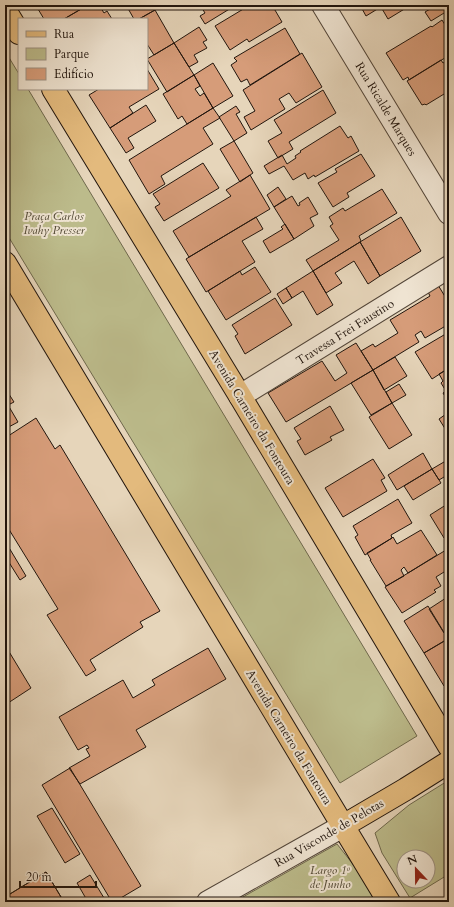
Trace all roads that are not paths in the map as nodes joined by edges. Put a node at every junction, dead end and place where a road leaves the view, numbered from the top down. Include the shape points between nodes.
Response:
1 (322, 5) edge
2 (5, 10) edge
3 (18, 31) edge
4 (54, 90) edge
5 (449, 213) edge
6 (5, 263) edge
7 (449, 267) edge
8 (240, 396) junction
9 (449, 746) edge
10 (449, 762) edge
11 (343, 826) junction
12 (208, 902) edge
13 (389, 902) edge

1 - 5 street, Rua Ricalde Marques
2 - 3 main road
4 - 8 main road, Avenida Carneiro da Fontoura
6 - 11 main road, Avenida Carneiro da Fontoura
7 - 8 street, Travessa Frei Faustino
8 - 9 main road, Avenida Carneiro da Fontoura
10 - 11 main road, Rua Visconde de Pelotas
11 - 12 street, Rua Visconde de Pelotas
11 - 13 main road, Avenida Carneiro da Fontoura

